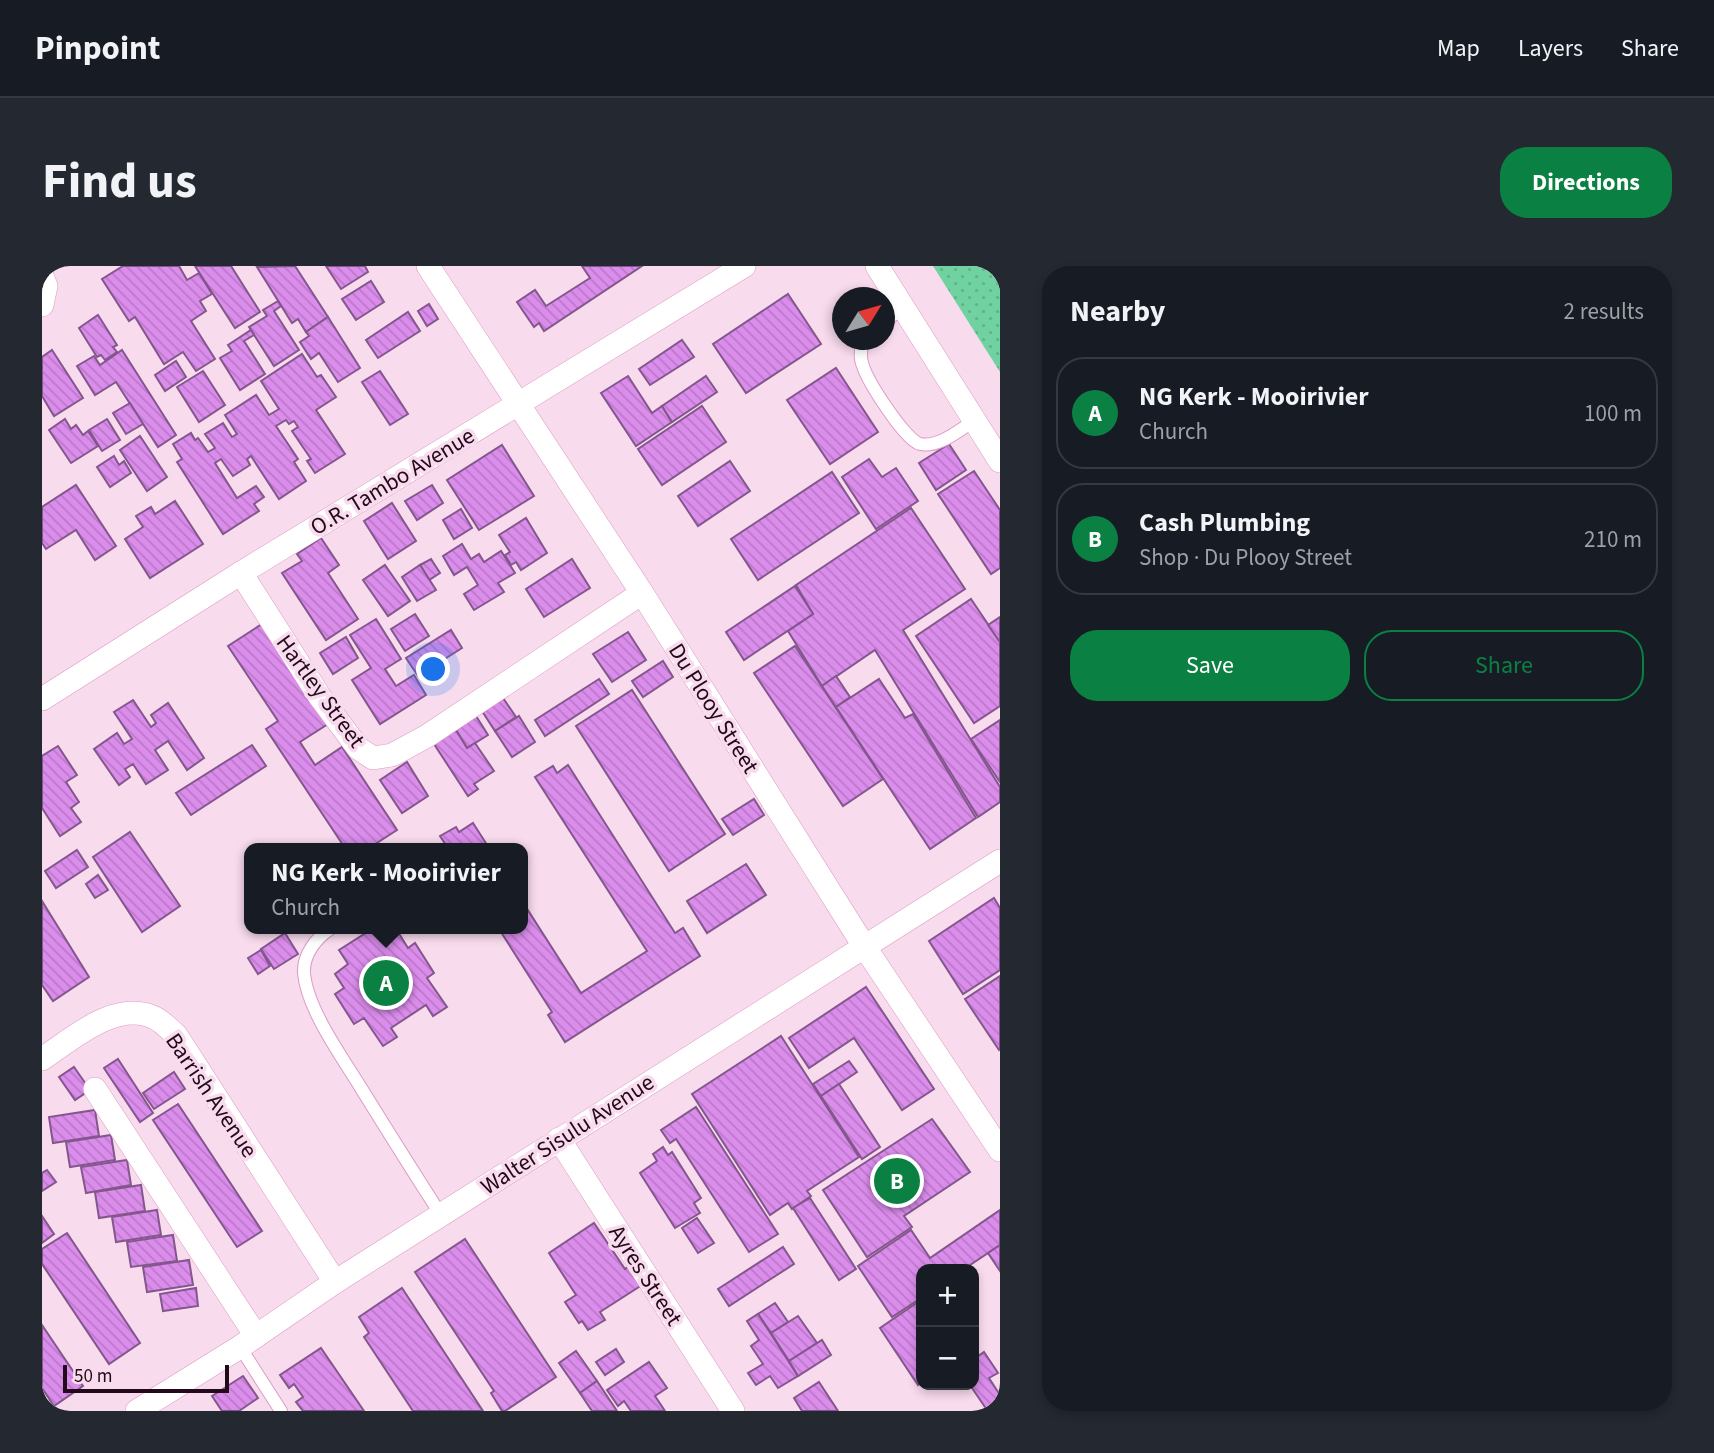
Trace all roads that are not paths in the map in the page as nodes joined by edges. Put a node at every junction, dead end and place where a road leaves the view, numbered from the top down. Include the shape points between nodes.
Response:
1 (428, 266) edge
2 (744, 266) edge
3 (877, 266) edge
4 (42, 276) edge
5 (42, 304) edge
6 (904, 308) junction
7 (895, 314) edge
8 (860, 350) edge
9 (519, 404) junction
10 (974, 421) junction
11 (1000, 461) edge
12 (241, 573) junction
13 (642, 593) junction
14 (42, 699) edge
15 (1000, 861) edge
16 (322, 934) edge
17 (864, 946) junction
18 (42, 1059) edge
19 (95, 1088) dead end
20 (559, 1139) junction
21 (1000, 1150) edge
22 (440, 1215) junction
23 (335, 1282) junction
24 (248, 1341) junction
25 (137, 1411) edge
26 (281, 1411) edge
27 (733, 1411) edge

1 - 9 street, Du Plooy Street
2 - 9 street, O.R. Tambo Avenue
3 - 6 street
4 - 5 street via 46,286
6 - 7 lane
6 - 10 street
8 - 10 lane via 862,366 881,398 917,443 941,441
9 - 12 street, O.R. Tambo Avenue
9 - 13 street, Du Plooy Street
10 - 11 street
12 - 13 street, Hartley Street via 320,697 358,748 373,758 392,755 426,736
12 - 14 street, O.R. Tambo Avenue
13 - 17 street, Du Plooy Street
15 - 17 street, Walter Sisulu Avenue
16 - 22 lane via 309,951 303,971 308,993 329,1036
17 - 20 street, Walter Sisulu Avenue
17 - 21 street, Du Plooy Street
18 - 23 street, Barrish Avenue via 110,1017 133,1013 155,1018 176,1035
19 - 24 street
20 - 22 street, Walter Sisulu Avenue
20 - 27 street, Ayres Street
22 - 23 street, Walter Sisulu Avenue
23 - 24 street, Walter Sisulu Avenue
24 - 25 street, Walter Sisulu Avenue
24 - 26 lane

